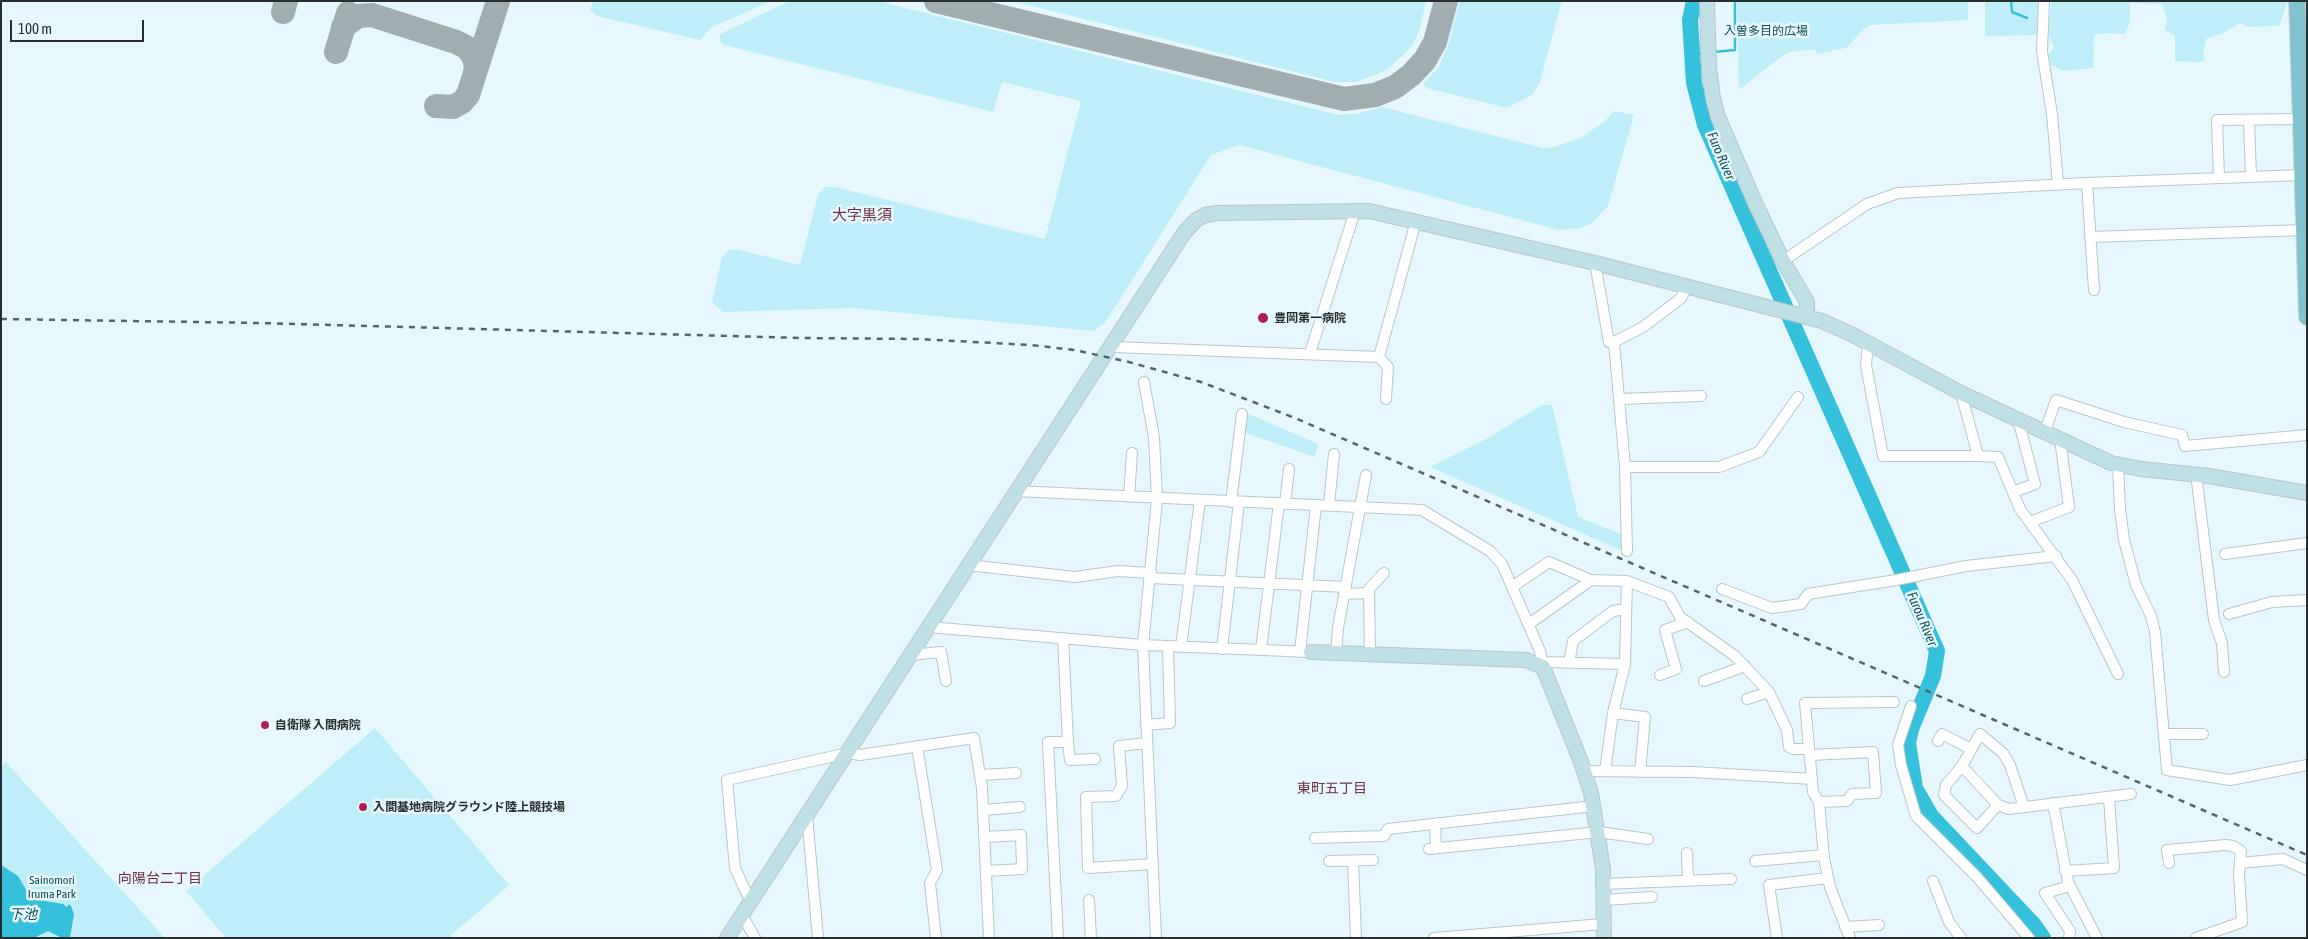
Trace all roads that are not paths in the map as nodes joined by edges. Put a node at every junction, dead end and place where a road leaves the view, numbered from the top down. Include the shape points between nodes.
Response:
1 (1707, 1) edge
2 (2044, 1) edge
3 (2297, 1) edge
4 (2301, 119) junction
5 (2249, 120) junction
6 (2302, 175) junction
7 (2251, 176) junction
8 (2219, 177) junction
9 (2087, 183) junction
10 (2058, 184) junction
11 (1355, 211) junction
12 (1416, 221) junction
13 (2304, 230) junction
14 (2090, 237) junction
15 (1783, 261) junction
16 (1595, 263) junction
17 (1687, 288) junction
18 (2094, 290) dead end
19 (1803, 316) junction
20 (2307, 318) edge
21 (1614, 342) junction
22 (1868, 345) junction
23 (1113, 347) junction
24 (1310, 353) junction
25 (1379, 357) junction
26 (1144, 382) dead end
27 (1961, 393) junction
28 (1701, 396) dead end
29 (1798, 397) dead end
30 (1619, 398) junction
31 (1386, 399) dead end
32 (1242, 414) dead end
33 (2018, 419) junction
34 (2045, 431) junction
35 (2307, 435) edge
36 (2060, 438) junction
37 (1132, 453) dead end
38 (1334, 454) dead end
39 (1978, 456) junction
40 (2118, 465) junction
41 (1625, 467) junction
42 (1289, 469) dead end
43 (2196, 474) junction
44 (1366, 475) dead end
45 (1016, 491) junction
46 (2013, 492) junction
47 (2307, 493) edge
48 (1129, 498) junction
49 (1157, 499) junction
50 (1200, 500) junction
51 (1235, 502) junction
52 (1282, 504) junction
53 (1316, 505) junction
54 (1329, 506) junction
55 (1361, 507) junction
56 (2030, 522) junction
57 (2307, 543) edge
58 (1627, 551) dead end
59 (2225, 554) dead end
60 (2056, 556) junction
61 (968, 565) junction
62 (1384, 573) dead end
63 (1151, 576) junction
64 (1190, 579) junction
65 (1230, 580) junction
66 (1591, 580) junction
67 (1627, 581) junction
68 (1269, 582) junction
69 (1307, 583) junction
70 (1512, 587) junction
71 (1722, 589) dead end
72 (1345, 590) junction
73 (1369, 593) junction
74 (2307, 600) edge
75 (1626, 609) junction
76 (2230, 614) dead end
77 (1688, 622) junction
78 (1529, 624) junction
79 (928, 627) junction
80 (1063, 638) junction
81 (1143, 645) junction
82 (1168, 646) junction
83 (1181, 647) junction
84 (1222, 649) junction
85 (1261, 650) junction
86 (1305, 652) junction
87 (1336, 653) junction
88 (1370, 654) junction
89 (911, 655) junction
90 (1569, 663) junction
91 (1542, 664) junction
92 (1625, 664) junction
93 (1745, 666) junction
94 (2224, 672) dead end
95 (2118, 674) dead end
96 (1660, 675) dead end
97 (946, 681) dead end
98 (1704, 681) dead end
99 (1769, 692) junction
100 (1748, 699) dead end
101 (1894, 702) dead end
102 (1911, 706) dead end
103 (1613, 713) junction
104 (1146, 725) junction
105 (2164, 734) junction
106 (2203, 734) dead end
107 (1938, 741) dead end
108 (1068, 742) junction
109 (1147, 743) junction
110 (917, 746) junction
111 (1971, 749) junction
112 (1810, 752) junction
113 (848, 753) junction
114 (1095, 759) dead end
115 (2307, 765) edge
116 (1962, 766) junction
117 (1584, 771) junction
118 (1016, 772) dead end
119 (1605, 772) junction
120 (1640, 772) junction
121 (980, 775) junction
122 (1812, 779) junction
123 (2130, 794) dead end
124 (2109, 798) junction
125 (1820, 802) junction
126 (2053, 803) junction
127 (1998, 805) junction
128 (1594, 806) junction
129 (1020, 807) dead end
130 (2024, 807) junction
131 (983, 810) junction
132 (807, 816) junction
133 (1435, 824) junction
134 (1599, 832) junction
135 (984, 838) junction
136 (1316, 838) dead end
137 (1648, 839) dead end
138 (1687, 853) dead end
139 (1824, 855) junction
140 (1373, 860) dead end
141 (1329, 861) dead end
142 (1353, 861) junction
143 (1755, 861) dead end
144 (2240, 863) junction
145 (1153, 864) junction
146 (2168, 864) dead end
147 (2307, 870) edge
148 (986, 871) junction
149 (2065, 871) junction
150 (1828, 878) junction
151 (1731, 879) dead end
152 (1688, 880) junction
153 (1932, 881) dead end
154 (1603, 884) junction
155 (2070, 886) junction
156 (1652, 897) dead end
157 (1089, 900) dead end
158 (1603, 900) junction
159 (750, 903) junction
160 (742, 915) junction
161 (1878, 925) dead end
162 (1845, 927) junction
163 (1603, 931) edge
164 (728, 938) edge
165 (755, 938) edge
166 (818, 938) edge
167 (936, 938) edge
168 (989, 938) edge
169 (1058, 938) edge
170 (1091, 938) edge
171 (1156, 938) edge
172 (1356, 938) edge
173 (1434, 938) edge
174 (1776, 938) edge
175 (1850, 938) edge
176 (1961, 938) edge
177 (2029, 938) edge
178 (2069, 938) edge
179 (2097, 938) edge
180 (2196, 938) edge

1 - 15 street via 1709,68 1718,117
2 - 10 street via 2042,51
3 - 4 main road
4 - 5 street
4 - 6 main road
5 - 7 street
5 - 8 street via 2218,120
6 - 7 street
6 - 13 main road
7 - 8 street
8 - 9 street
9 - 10 street
9 - 14 street
10 - 15 street via 1898,193 1867,204
11 - 12 street
11 - 23 street via 1218,213 1200,218 1184,233
11 - 24 street
12 - 16 street
12 - 25 street
13 - 14 street
13 - 20 main road
14 - 18 street
15 - 19 street via 1807,302
16 - 17 street
16 - 21 street via 1609,342
17 - 19 street
17 - 21 street via 1680,299 1643,327
19 - 22 street via 1836,327
21 - 30 street
22 - 27 street
22 - 39 street via 1866,365 1883,456
23 - 24 street
23 - 45 street
24 - 25 street
25 - 31 street via 1388,367
26 - 49 street via 1154,437
27 - 33 street
27 - 39 street
28 - 30 street
29 - 41 street via 1759,452 1719,468
30 - 41 street
32 - 51 street
33 - 34 street
33 - 46 street via 2035,484
34 - 35 street via 2056,400 2124,422 2182,435 2185,446
34 - 36 street
36 - 40 street
36 - 56 street via 2069,507
37 - 48 street
38 - 54 street
39 - 46 street via 1998,457
40 - 43 street
40 - 105 street via 2124,540 2136,585 2155,632
41 - 58 street
42 - 52 street
43 - 47 street
43 - 94 street via 2214,620 2222,643
44 - 55 street
45 - 48 street
45 - 61 street
46 - 56 street
48 - 49 street
49 - 50 street
49 - 63 street
50 - 51 street
50 - 64 street
51 - 52 street
51 - 65 street
52 - 53 street
52 - 68 street
53 - 54 street
53 - 69 street
54 - 55 street
55 - 70 street via 1422,510 1490,551 1502,564
55 - 72 street
56 - 60 street
57 - 59 street
60 - 71 street via 1966,566 1808,594 1801,604 1772,608
60 - 95 street via 2072,580
61 - 63 street via 1074,577 1118,571
61 - 79 street
62 - 73 street
63 - 64 street
63 - 81 street
64 - 65 street
64 - 83 street
65 - 68 street
65 - 84 street
66 - 67 street
66 - 70 street via 1549,562
66 - 78 street
67 - 75 street
67 - 77 street via 1669,597 1680,617
68 - 69 street
68 - 85 street
69 - 72 street
69 - 86 street
70 - 78 street
72 - 73 street
72 - 87 street
73 - 88 street
74 - 76 street via 2272,602
75 - 90 street via 1613,611 1573,641
75 - 92 street
77 - 93 street
77 - 96 street via 1664,630 1676,669
78 - 91 street
79 - 80 street
79 - 89 street
80 - 81 street
80 - 108 street
81 - 82 street
81 - 104 street
82 - 83 street
82 - 104 street via 1170,723
83 - 84 street
84 - 85 street
85 - 86 street
86 - 87 street
87 - 88 street
88 - 91 street via 1526,660
89 - 97 street via 940,652
89 - 113 street
90 - 91 street
90 - 92 street
91 - 117 street
92 - 103 street
93 - 98 street
93 - 99 street
99 - 100 street
99 - 112 street via 1787,730 1789,747
101 - 112 street via 1805,703
102 - 177 street via 1898,745 1916,816 1977,877
103 - 119 street
103 - 120 street via 1645,717
104 - 109 street
105 - 106 street
105 - 115 street via 2167,770 2176,773 2230,780
107 - 111 street via 1942,734
108 - 114 street via 1070,760
108 - 169 street via 1048,742
109 - 145 street
109 - 145 street via 1119,746 1122,786 1116,796 1086,797 1088,868
110 - 113 street via 860,755
110 - 121 street via 974,738
110 - 167 street via 937,870 930,883
111 - 116 street
111 - 130 street via 1980,734 2003,753
112 - 122 street
112 - 125 street via 1873,752 1876,793 1852,794 1848,801
113 - 132 street
113 - 159 street via 727,780 735,868
116 - 127 street
116 - 127 street via 1946,785 1944,795 1977,828
117 - 119 street
117 - 128 street
118 - 121 street
119 - 120 street
120 - 122 street
121 - 131 street
122 - 125 street via 1813,792
123 - 124 street
124 - 126 street
124 - 149 street via 2114,868
125 - 139 street
126 - 130 street
126 - 149 street
127 - 130 street via 2009,809
128 - 133 street
128 - 134 street
129 - 131 street
131 - 135 street
132 - 159 street
132 - 166 street
133 - 134 street via 1433,849
133 - 136 street via 1388,829 1384,836
134 - 137 street
134 - 154 street
135 - 148 street
135 - 148 street via 1021,835 1022,869
138 - 152 street
139 - 143 street
139 - 150 street
140 - 142 street
141 - 142 street
142 - 172 street
144 - 146 street via 2240,851 2226,845 2168,850
144 - 147 street via 2283,859
144 - 180 street via 2242,922
145 - 171 street
148 - 168 street
149 - 155 street
150 - 162 street
150 - 174 street via 1769,885
151 - 152 street
152 - 154 street
153 - 176 street via 1949,922
154 - 158 street
155 - 178 street via 2045,893 2070,930
155 - 179 street
156 - 158 street
157 - 170 street
158 - 163 street
159 - 160 street
160 - 164 street
160 - 165 street
161 - 162 street
162 - 175 street
163 - 173 street

